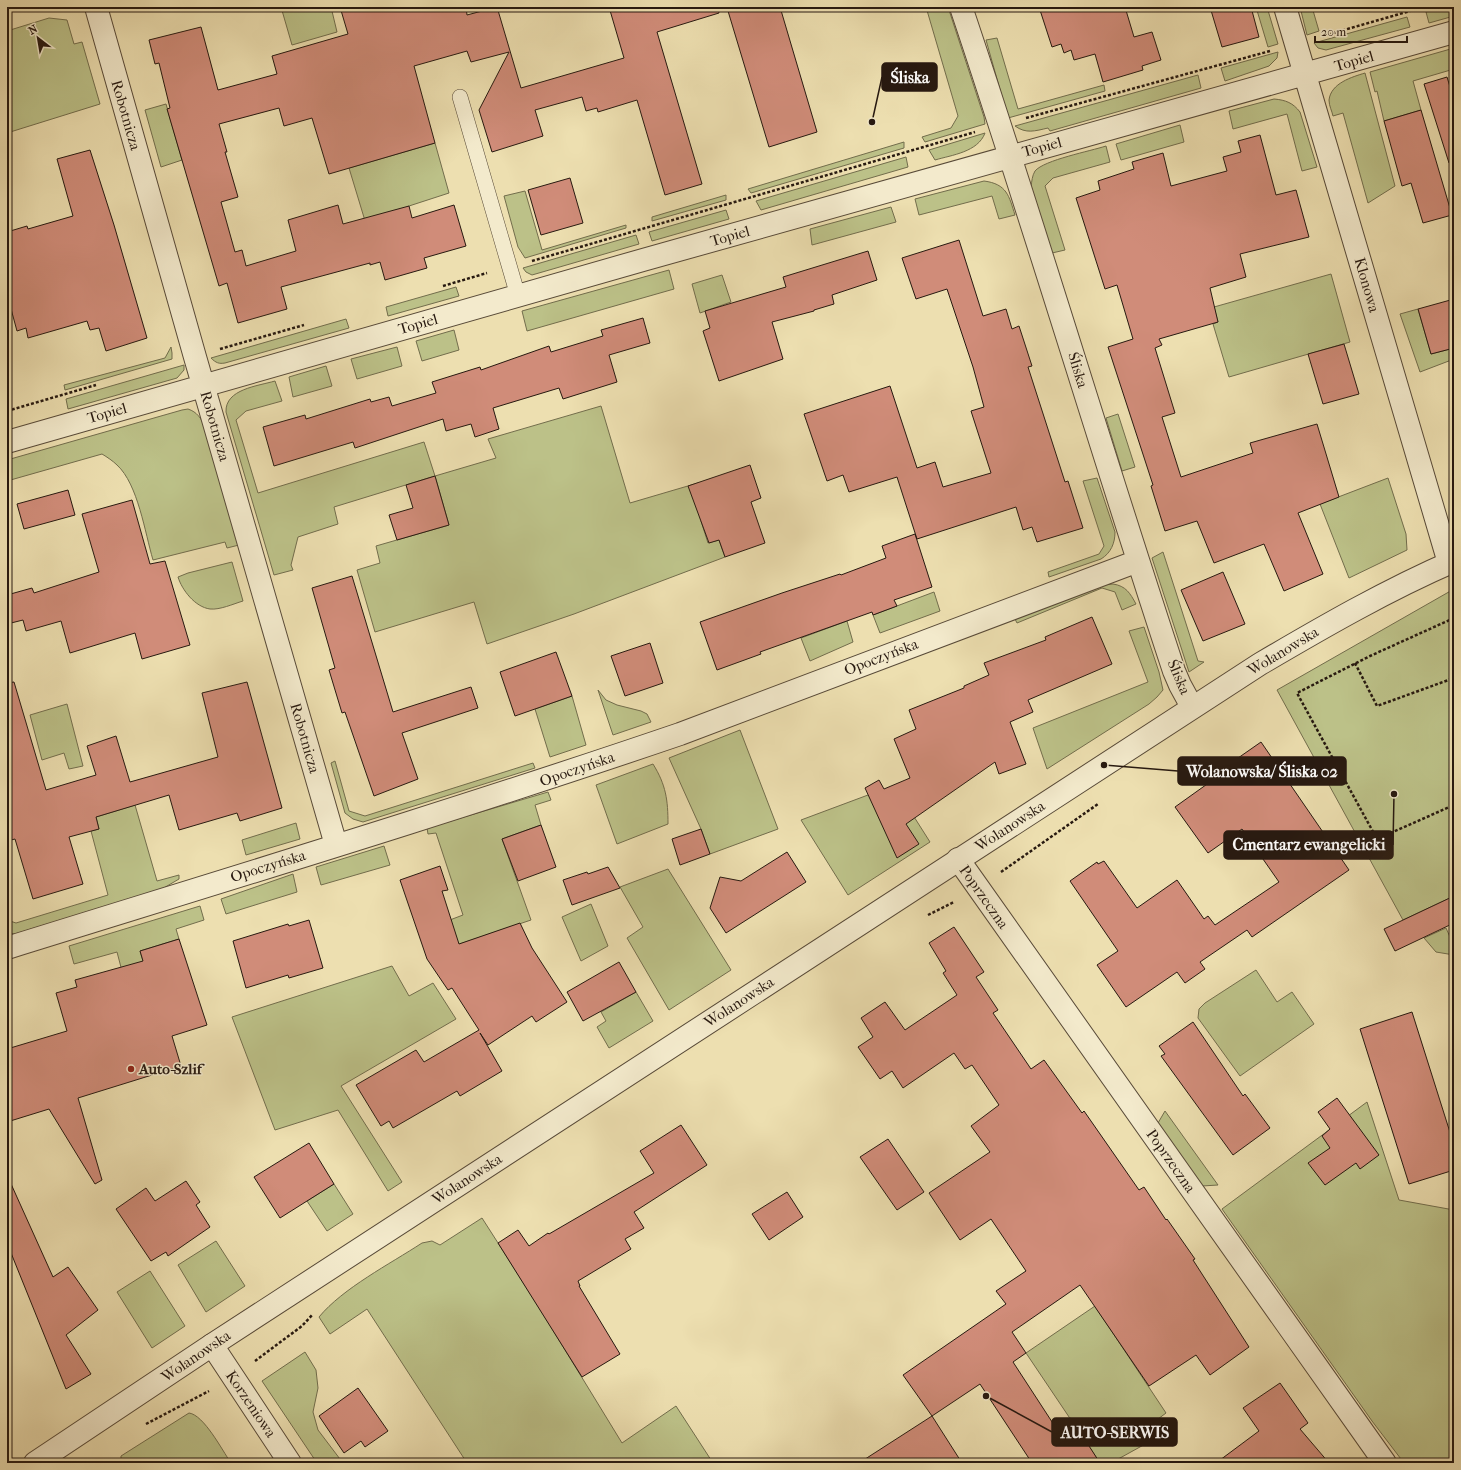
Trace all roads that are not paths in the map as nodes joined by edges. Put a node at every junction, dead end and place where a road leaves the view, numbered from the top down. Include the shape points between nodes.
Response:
1 (96, 7) edge
2 (961, 7) edge
3 (1285, 7) edge
4 (1454, 32) edge
5 (1305, 75) junction
6 (460, 97) dead end
7 (1010, 156) junction
8 (518, 296) junction
9 (203, 384) junction
10 (7, 442) edge
11 (1138, 561) junction
12 (1452, 562) edge
13 (1192, 707) junction
14 (336, 845) junction
15 (958, 859) junction
16 (7, 948) edge
17 (212, 1345) junction
18 (35, 1463) edge
19 (290, 1463) edge
20 (1384, 1463) edge

1 - 9 street, Robotnicza
2 - 7 street, Śliska
3 - 5 street, Klonowa
4 - 5 street, Topiel
5 - 7 street, Topiel
5 - 12 street, Klonowa
6 - 8 lane
7 - 8 street, Topiel
7 - 11 street, Śliska
8 - 9 street, Topiel
9 - 10 street, Topiel
9 - 14 street, Robotnicza
11 - 13 street, Śliska via 1174,671
11 - 14 street, Opoczyńska via 680,734
12 - 13 street, Wolanowska via 1380,596 1316,631
13 - 15 street, Wolanowska
14 - 16 street, Opoczyńska
15 - 17 street, Wolanowska
15 - 20 street, Poprzeczna
17 - 18 street, Wolanowska
17 - 19 street, Korzeniowa

